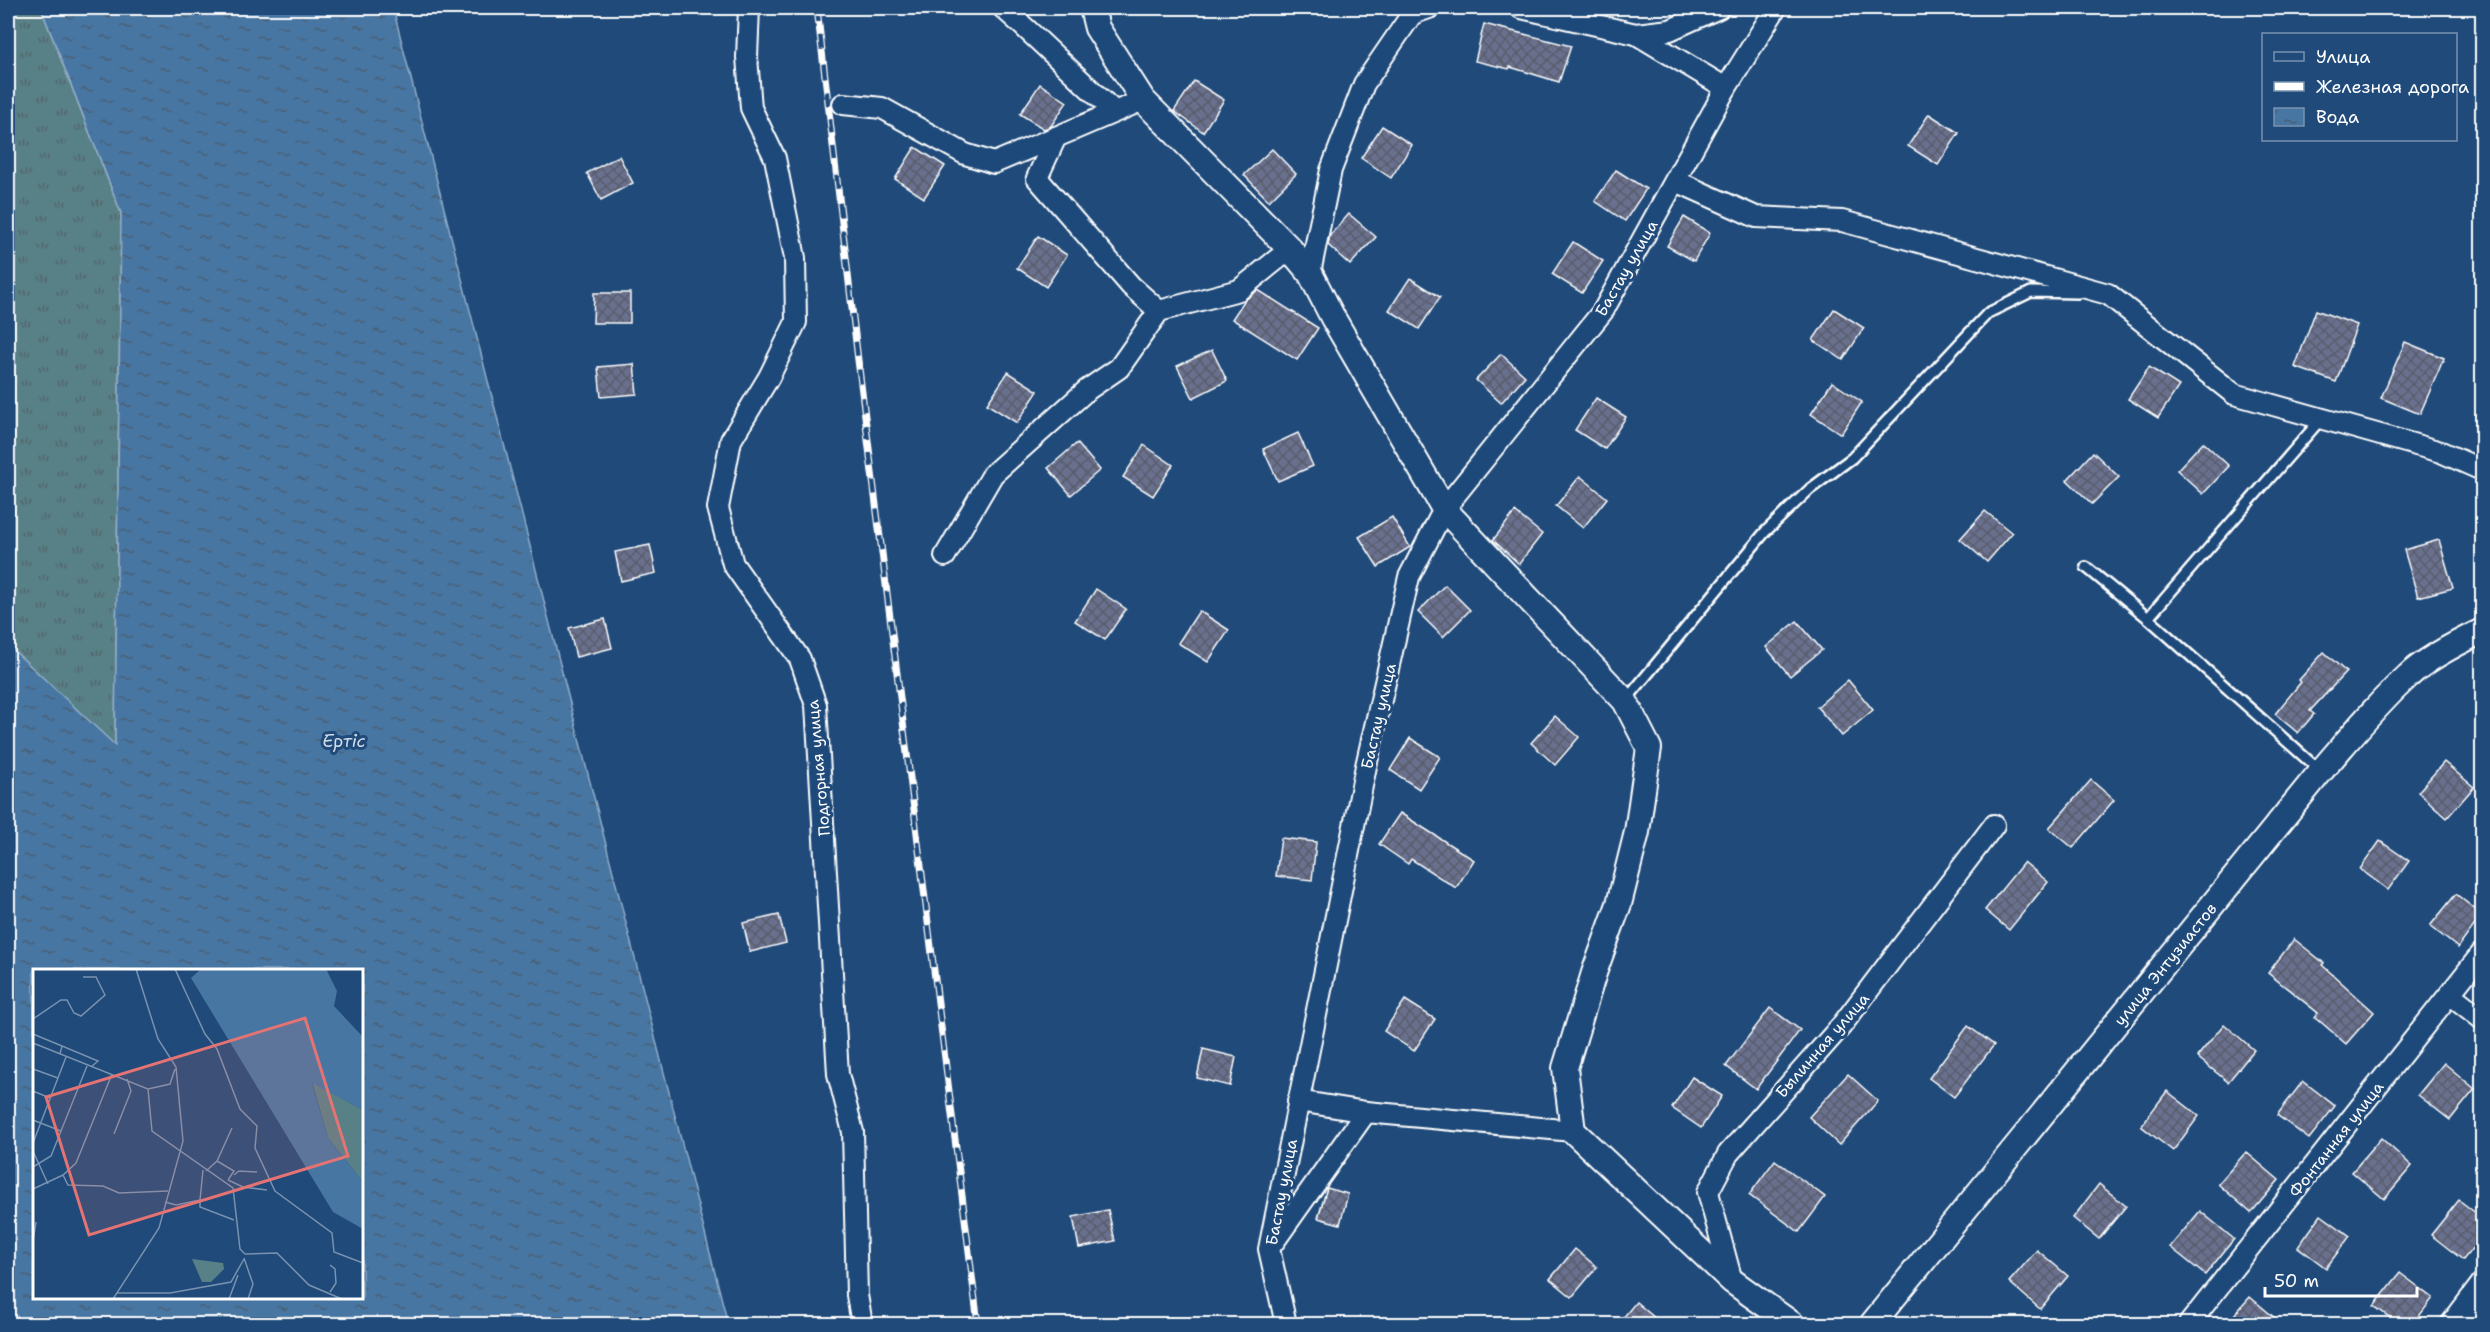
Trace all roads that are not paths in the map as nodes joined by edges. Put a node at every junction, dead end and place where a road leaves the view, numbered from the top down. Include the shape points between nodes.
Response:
1 (748, 8) edge
2 (1003, 8) edge
3 (1092, 8) edge
4 (1521, 8) edge
5 (1719, 8) edge
6 (1776, 8) edge
7 (1418, 10) edge
8 (1636, 34) junction
9 (1726, 88) junction
10 (1143, 100) junction
11 (843, 104) dead end
12 (1114, 111) junction
13 (1056, 137) junction
14 (1676, 181) junction
15 (1290, 249) junction
16 (1310, 273) junction
17 (2108, 294) junction
18 (1159, 310) junction
19 (2323, 417) junction
20 (2482, 470) edge
21 (1444, 509) junction
22 (945, 556) dead end
23 (2086, 567) dead end
24 (2148, 618) junction
25 (2482, 631) edge
26 (1625, 701) junction
27 (2321, 771) junction
28 (1994, 825) dead end
29 (2482, 953) edge
30 (2450, 994) junction
31 (2482, 1019) edge
32 (1298, 1101) junction
33 (1366, 1112) junction
34 (1573, 1131) junction
35 (1269, 1249) junction
36 (1731, 1281) junction
37 (2482, 1283) edge
38 (2463, 1309) junction
39 (862, 1324) edge
40 (1286, 1324) edge
41 (1792, 1324) edge
42 (1872, 1324) edge
43 (2189, 1324) edge
44 (2451, 1324) edge
45 (2481, 1324) edge

1 - 39 street, Подгорная улица via 751,108 775,158 795,258 796,322 731,440 718,508 733,564 800,659 816,705 838,1074 853,1132 857,1295
2 - 12 street
3 - 10 street via 1097,28
4 - 8 street
5 - 8 street via 1670,30
6 - 9 street, Бастау улица
7 - 16 street via 1364,84 1330,170
8 - 9 street
9 - 14 street, Бастау улица
10 - 12 street
10 - 15 street
11 - 13 street via 882,108 965,154 994,163
12 - 13 street
13 - 18 street via 1037,178 1131,286
14 - 17 street via 1756,217 1842,221
14 - 21 street, Бастау улица via 1603,311
15 - 16 street
15 - 18 street via 1239,290
16 - 21 street
17 - 19 street via 2234,394
17 - 26 lane via 2031,292 1988,313 1852,458 1810,489 1765,532
18 - 22 street via 1119,368 1087,390 993,474
19 - 20 street via 2441,452
19 - 24 lane
21 - 26 street
21 - 32 street, Бастау улица via 1409,577
23 - 24 lane
24 - 27 lane
25 - 27 street, улица Энтузиастов via 2409,674
26 - 34 street via 1649,748 1637,832 1619,904 1564,1068
27 - 42 street, улица Энтузиастов
28 - 36 street, Былинная улица via 1842,1025 1728,1154 1708,1192
29 - 30 street, Фонтанная улица
30 - 31 street
30 - 43 street, Фонтанная улица
32 - 33 street
32 - 35 street, Бастау улица
33 - 34 street
33 - 35 street
34 - 36 street
35 - 40 street, Бастау улица
36 - 41 street
37 - 38 street
38 - 44 street
38 - 45 street

